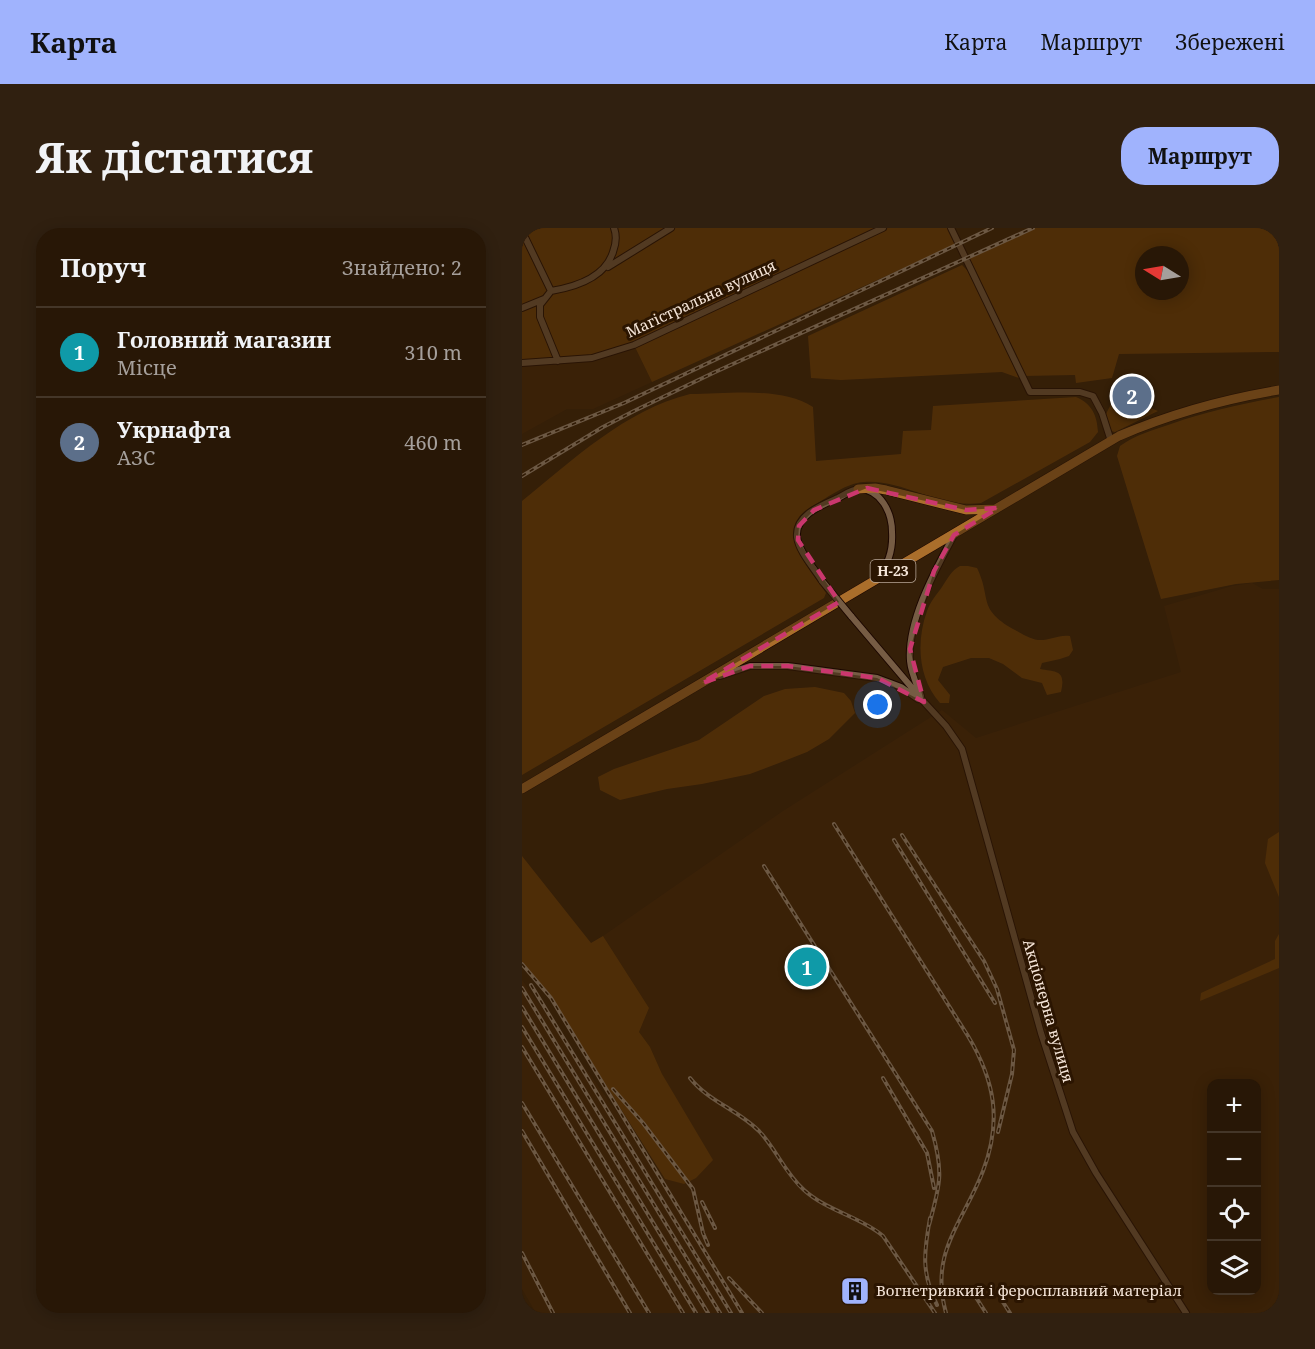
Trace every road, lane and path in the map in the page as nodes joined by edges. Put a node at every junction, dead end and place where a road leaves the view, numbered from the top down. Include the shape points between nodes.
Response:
1 (614, 228) edge
2 (671, 228) edge
3 (883, 228) edge
4 (951, 228) edge
5 (522, 231) edge
6 (600, 272) junction
7 (550, 291) junction
8 (545, 298) junction
9 (522, 308) edge
10 (558, 361) junction
11 (522, 363) edge
12 (1279, 390) edge
13 (1111, 441) junction
14 (858, 489) junction
15 (998, 508) junction
16 (954, 535) junction
17 (873, 582) junction
18 (702, 683) junction
19 (924, 702) junction
20 (522, 789) edge
21 (1186, 1313) edge

1 - 6 street via 616,244 608,265
2 - 6 street
3 - 10 street, Магістральна вулиця via 634,345 592,358
4 - 13 street via 1029,392 1080,392 1093,396
5 - 7 street
6 - 7 street via 570,288
7 - 8 street
8 - 9 street
8 - 10 street via 540,305 540,318
10 - 11 street, Магістральна вулиця
12 - 13 main road, Н-23 via 1172,416
13 - 15 main road, Н-23
14 - 15 main road via 886,490 966,510
14 - 17 street via 880,498 892,527 890,555
14 - 19 street, Акціонерна вулиця, bridge via 806,515 797,537 822,581
15 - 16 main road, Н-23
16 - 17 main road, Н-23
16 - 19 street via 934,571 912,635 910,663
17 - 18 main road, Н-23
18 - 19 street via 740,668 788,666 877,678
18 - 20 main road, Н-23
19 - 21 street, Акціонерна вулиця via 954,736 965,759 1041,1033 1073,1132

